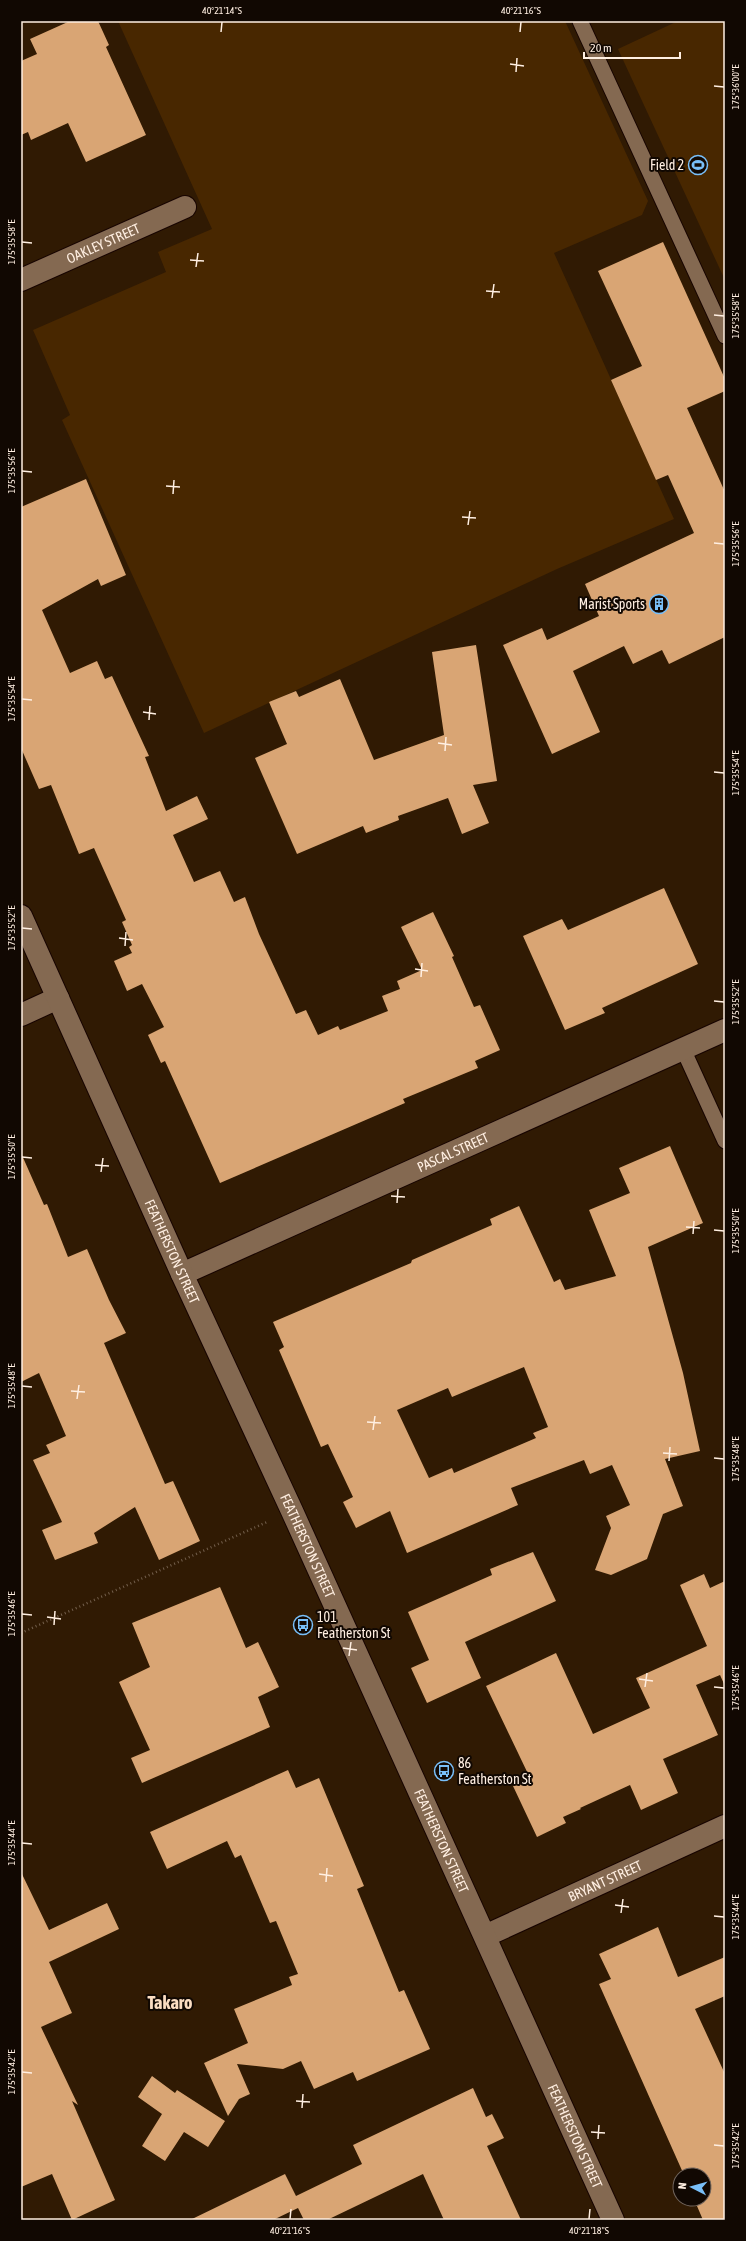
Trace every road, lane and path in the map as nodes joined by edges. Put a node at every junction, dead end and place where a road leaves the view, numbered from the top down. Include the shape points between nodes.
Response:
1 (580, 21) edge
2 (185, 207) dead end
3 (21, 280) edge
4 (725, 336) edge
5 (21, 916) edge
6 (58, 998) junction
7 (21, 1015) edge
8 (725, 1030) edge
9 (682, 1049) junction
10 (725, 1141) edge
11 (182, 1274) junction
12 (292, 1511) junction
13 (21, 1633) edge
14 (725, 1826) edge
15 (485, 1936) junction
16 (613, 2220) edge

1 - 4 lane
2 - 3 main road, OAKLEY STREET
5 - 6 main road, FEATHERSTON STREET
6 - 7 main road
6 - 11 main road, FEATHERSTON STREET
8 - 9 main road, PASCAL STREET
9 - 10 lane
9 - 11 main road, PASCAL STREET
11 - 12 main road, FEATHERSTON STREET
12 - 13 path
12 - 15 main road, FEATHERSTON STREET
14 - 15 main road, BRYANT STREET
15 - 16 main road, FEATHERSTON STREET

